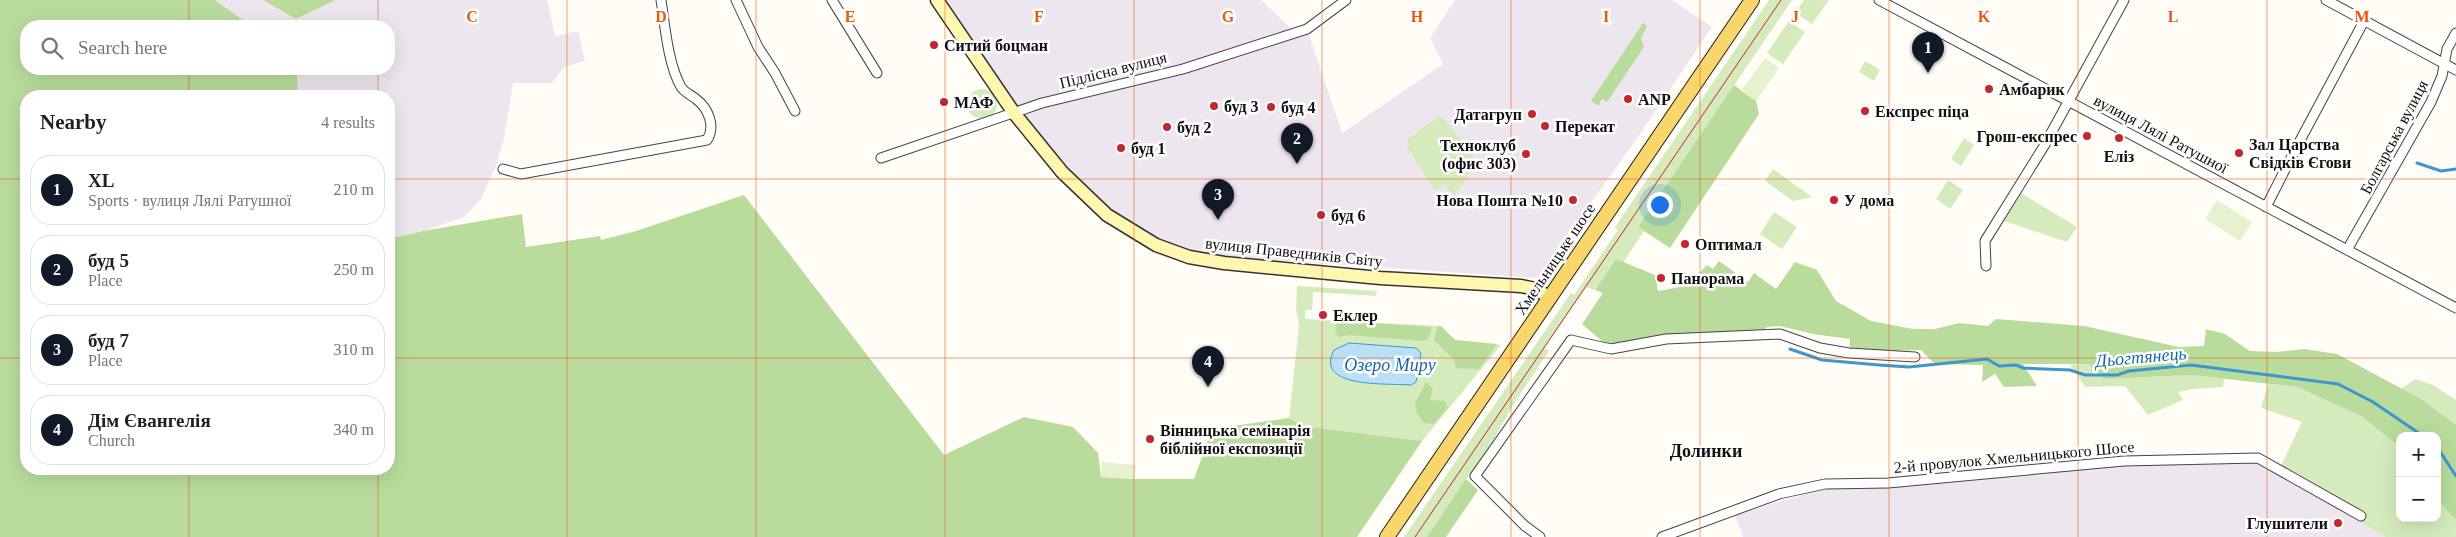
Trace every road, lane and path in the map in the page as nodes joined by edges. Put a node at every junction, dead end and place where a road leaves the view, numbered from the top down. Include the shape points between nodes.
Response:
1 (661, 0) edge
2 (736, 0) edge
3 (832, 0) edge
4 (937, 0) edge
5 (1346, 0) edge
6 (1752, 0) edge
7 (1879, 0) edge
8 (2124, 0) edge
9 (2326, 0) edge
10 (2364, 21) junction
11 (2456, 33) edge
12 (2443, 63) junction
13 (2456, 70) edge
14 (877, 73) dead end
15 (2068, 103) junction
16 (795, 111) dead end
17 (1014, 113) junction
18 (881, 158) dead end
19 (502, 169) dead end
20 (2266, 207) junction
21 (2347, 250) junction
22 (1986, 266) dead end
23 (1550, 298) junction
24 (2456, 308) edge
25 (1915, 357) dead end
26 (2361, 516) dead end
27 (1387, 537) edge
28 (1540, 537) edge
29 (1662, 537) edge

1 - 19 street via 668,45 681,88 705,108 710,118 707,140 521,174
2 - 16 street via 758,47
3 - 14 street
4 - 17 main road, вулиця Праведників Світу
5 - 17 street, Підлісна вулиця via 1307,30 1183,69 1042,103
6 - 23 main road, Хмельницьке шосе
7 - 15 street, вулиця Лялі Ратушної
8 - 15 street
9 - 10 street
10 - 12 street
10 - 20 street
11 - 12 street, Болгарська вулиця
12 - 13 street
12 - 21 street, Болгарська вулиця via 2442,76 2431,102
15 - 20 street, вулиця Лялі Ратушної
15 - 22 street via 1984,241
17 - 18 street, Підлісна вулиця
17 - 23 main road, вулиця Праведників Світу via 1062,172 1108,215 1156,245 1189,257 1370,278 1520,286 1536,289
20 - 21 street, вулиця Лялі Ратушної
21 - 24 street, вулиця Лялі Ратушної
23 - 27 main road, Хмельницьке шосе
25 - 28 street via 1849,354 1780,334 1666,340 1611,349 1571,340 1475,476
26 - 29 street, 2-й провулок Хмельницького Шосе via 2258,458 2124,461 1888,483 1826,484 1779,494

